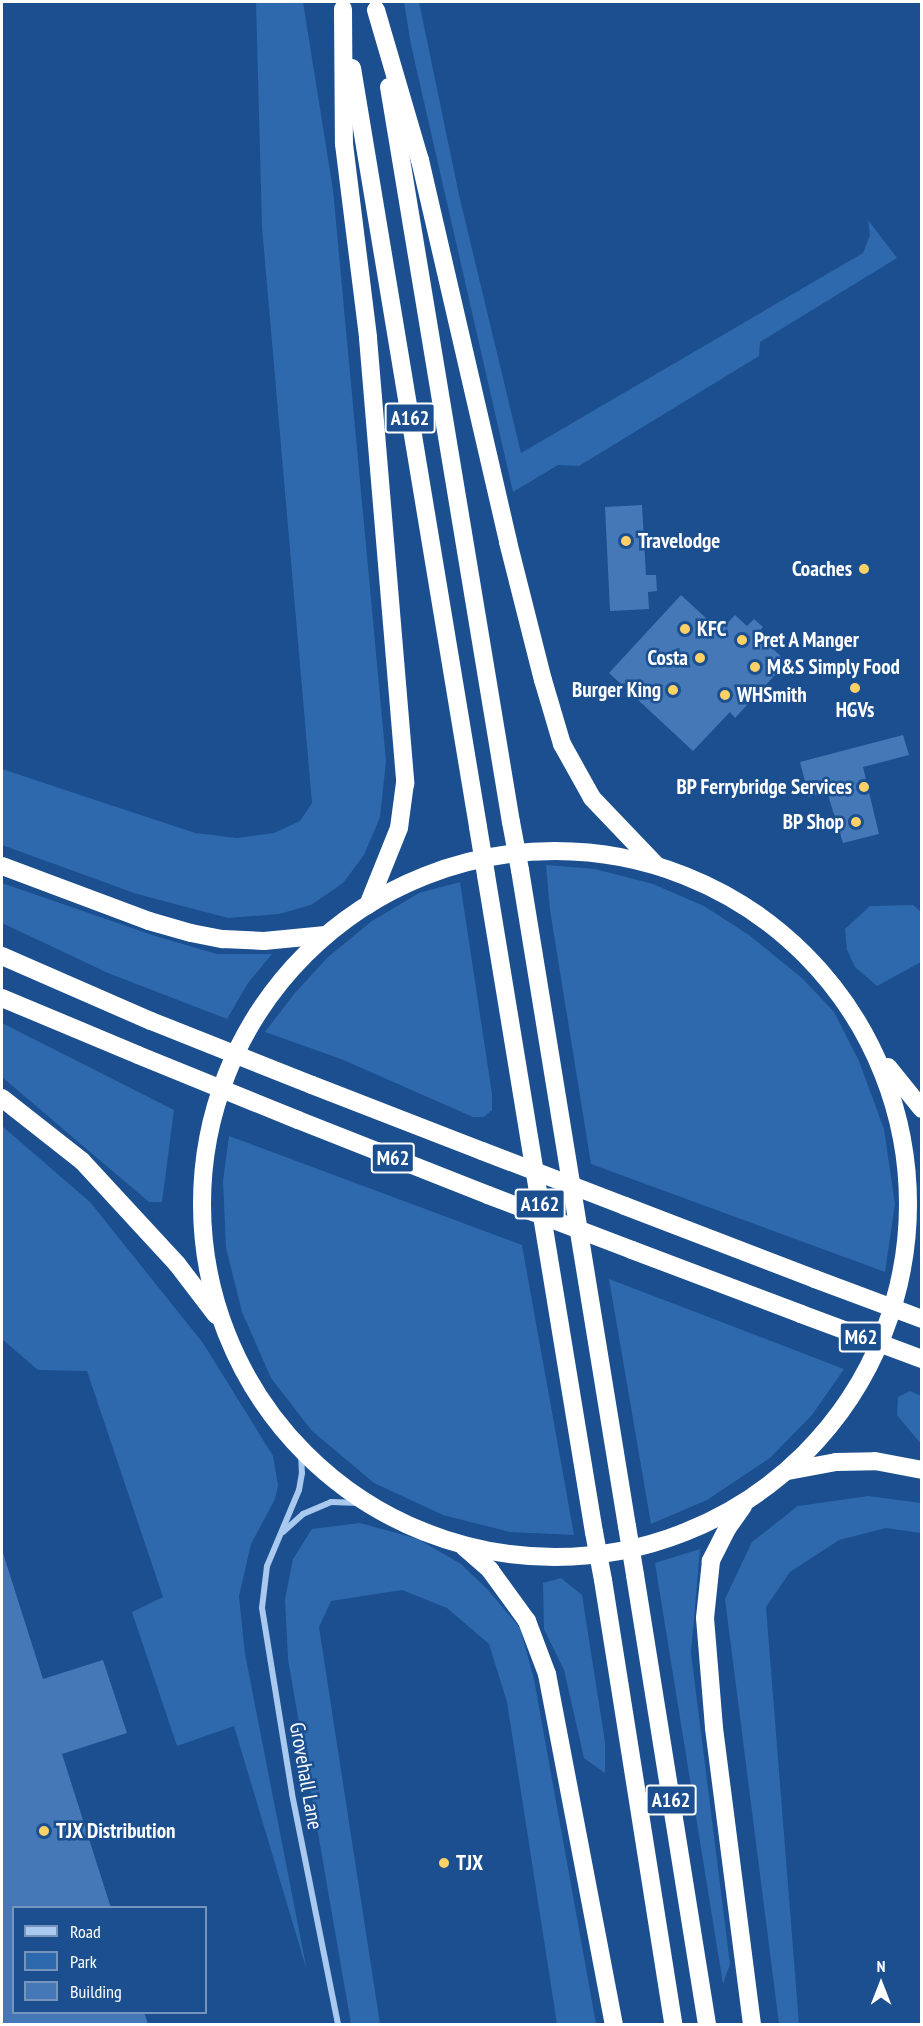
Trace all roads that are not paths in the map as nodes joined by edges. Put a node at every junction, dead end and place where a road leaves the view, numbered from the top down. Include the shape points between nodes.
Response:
1 (342, 5) edge
2 (375, 6) edge
3 (656, 865) junction
4 (2, 866) edge
5 (368, 904) junction
6 (326, 935) junction
7 (2, 956) edge
8 (2, 998) edge
9 (874, 1049) junction
10 (2, 1098) edge
11 (921, 1109) edge
12 (921, 1319) edge
13 (222, 1323) junction
14 (921, 1359) edge
15 (301, 1448) junction
16 (921, 1470) edge
17 (788, 1471) junction
18 (745, 1502) junction
19 (368, 1503) junction
20 (281, 1534) junction
21 (464, 1546) junction
22 (338, 2025) edge
23 (614, 2025) edge
24 (673, 2025) edge
25 (707, 2025) edge
26 (752, 2025) edge

1 - 5 highway via 344,144 368,338 405,783 399,828
1 - 24 highway, A162, bridge
2 - 3 highway via 420,160 508,542 562,744 592,798
2 - 25 highway, A162, bridge
3 - 5 highway via 572,851 529,852 445,868
3 - 9 highway via 713,888 777,928 825,975
4 - 6 highway via 191,933 264,941
5 - 6 highway
6 - 13 highway via 260,1009 230,1066 211,1121 203,1175 202,1225 207,1265
7 - 12 highway, M62, bridge via 312,1085
8 - 14 highway, M62, bridge via 488,1195
9 - 11 highway
9 - 17 highway via 890,1087 908,1167 910,1208 899,1290 883,1338 849,1402
10 - 13 highway via 82,1161 177,1264
13 - 15 highway via 262,1402
15 - 19 highway via 323,1470
15 - 20 street, Grovehall Lane via 299,1490
16 - 17 highway via 875,1461 836,1462
17 - 18 highway
18 - 21 highway via 684,1533 619,1552 551,1557
18 - 26 highway via 711,1561 705,1618 714,1728
19 - 20 street, Grovehall Lane via 331,1502 312,1509
19 - 21 highway via 415,1528
20 - 22 street, Grovehall Lane via 267,1566 262,1608 292,1794
21 - 23 highway via 490,1570 527,1621 547,1674

